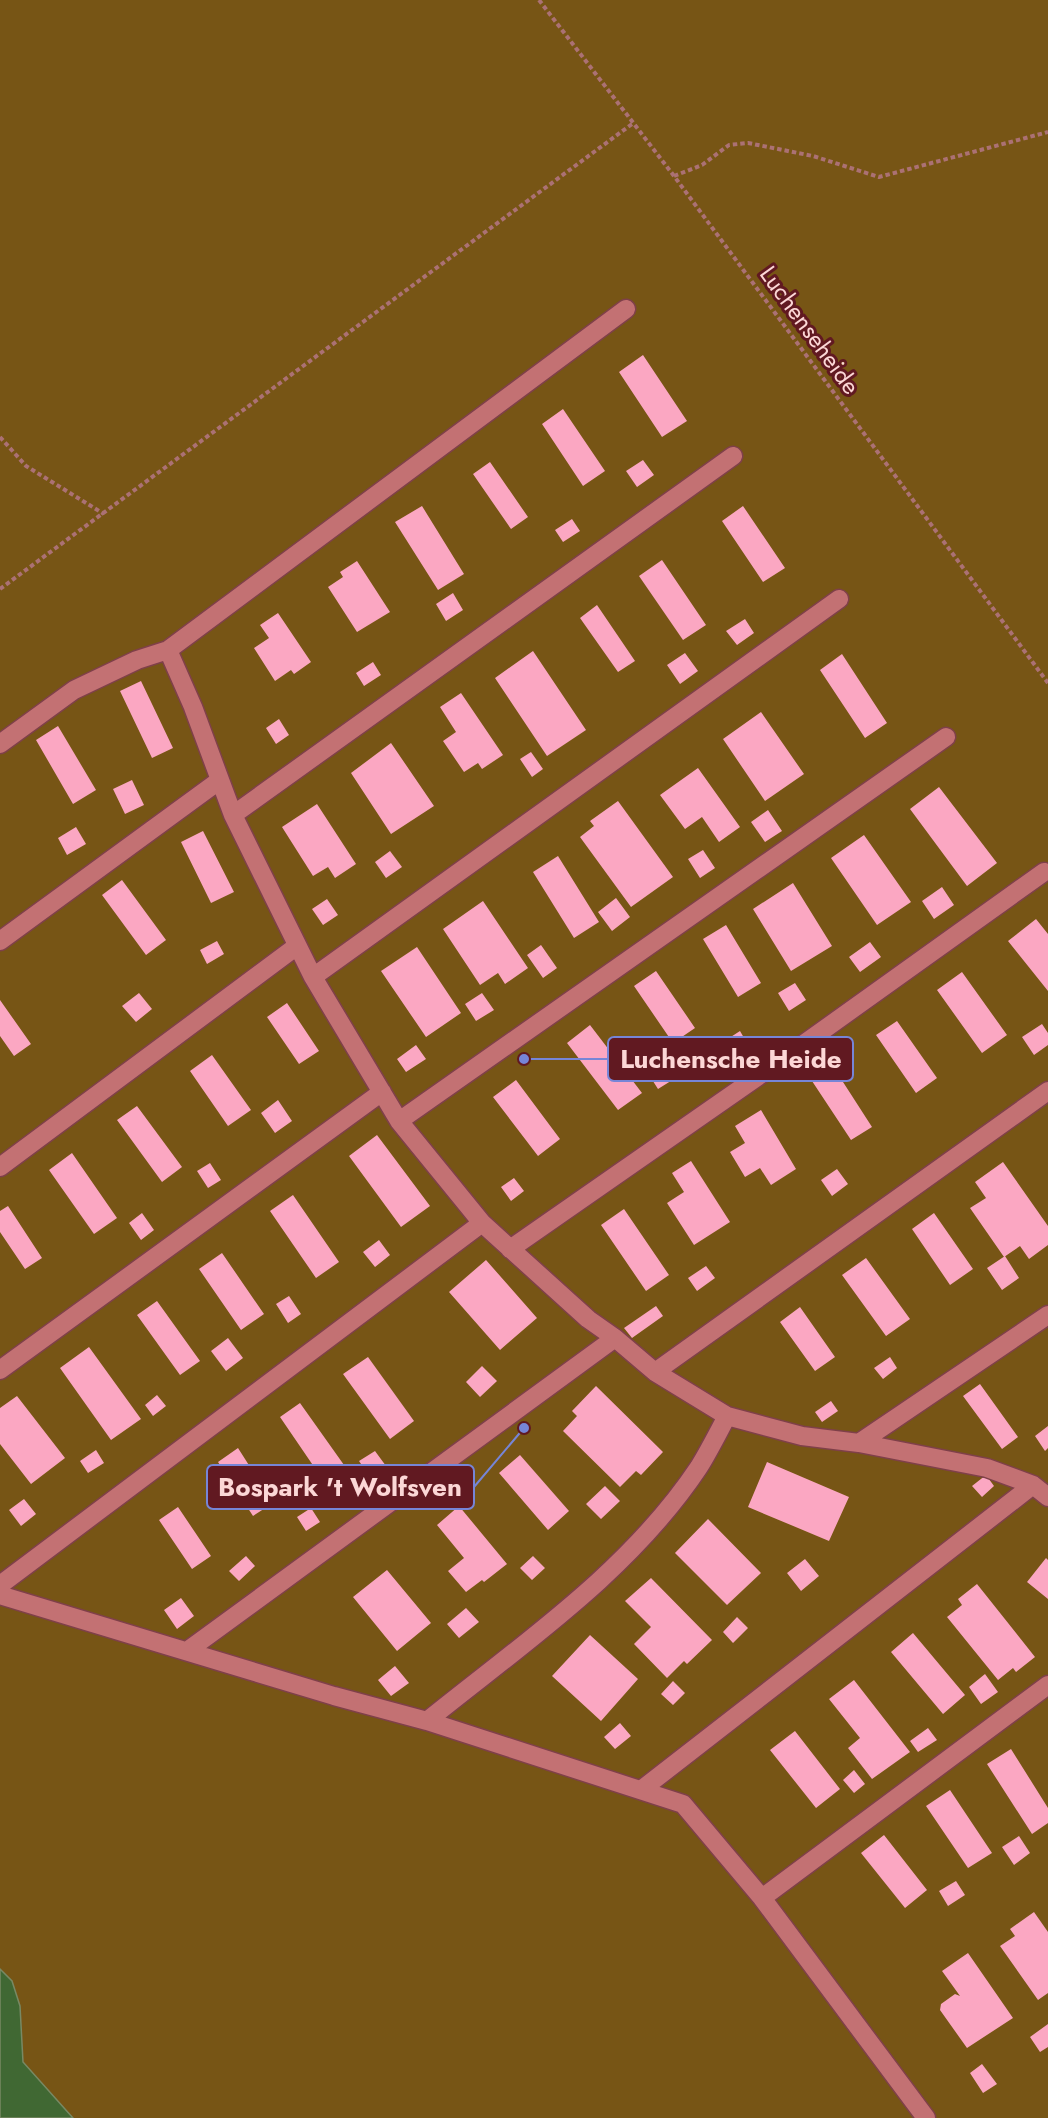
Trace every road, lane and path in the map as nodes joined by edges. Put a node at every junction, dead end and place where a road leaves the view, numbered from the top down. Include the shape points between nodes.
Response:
1 (539, 0) edge
2 (632, 124) junction
3 (1048, 132) edge
4 (674, 176) junction
5 (626, 309) dead end
6 (0, 437) edge
7 (733, 456) dead end
8 (104, 513) junction
9 (0, 589) edge
10 (839, 599) dead end
11 (168, 650) junction
12 (1048, 683) edge
13 (946, 737) dead end
14 (0, 744) edge
15 (220, 780) junction
16 (233, 815) junction
17 (1044, 872) dead end
18 (0, 941) edge
19 (297, 945) junction
20 (313, 977) junction
21 (1048, 1091) edge
22 (382, 1092) junction
23 (399, 1121) junction
24 (0, 1167) edge
25 (482, 1223) junction
26 (510, 1249) junction
27 (1048, 1315) edge
28 (615, 1338) junction
29 (0, 1370) edge
30 (655, 1372) junction
31 (727, 1416) junction
32 (859, 1443) junction
33 (1041, 1491) edge
34 (0, 1585) edge
35 (0, 1594) edge
36 (188, 1652) junction
37 (1048, 1685) edge
38 (427, 1721) junction
39 (641, 1790) junction
40 (762, 1898) junction
41 (926, 2118) edge

1 - 2 path, Luchenseheide
2 - 4 path, Luchenseheide
2 - 8 path
3 - 4 path via 879,177 813,156 748,143 729,145 702,165
4 - 12 path, Luchenseheide
5 - 11 lane
6 - 8 path via 26,466
7 - 16 lane
8 - 9 path
10 - 20 lane
11 - 14 lane via 74,690
11 - 15 lane
13 - 23 lane
15 - 16 lane
15 - 18 lane
16 - 19 lane
17 - 26 lane
19 - 20 lane
19 - 24 lane
20 - 22 lane
21 - 30 lane
22 - 23 lane
22 - 29 lane
23 - 25 lane
25 - 26 lane
25 - 34 lane
26 - 28 lane
27 - 32 lane
28 - 30 lane
28 - 36 lane
30 - 31 lane
31 - 32 lane via 802,1436
31 - 38 lane via 699,1467 658,1520 599,1581
32 - 33 lane via 987,1468
33 - 39 lane
35 - 36 lane
36 - 38 lane
37 - 40 lane
38 - 39 lane
39 - 40 lane via 684,1804
40 - 41 lane

